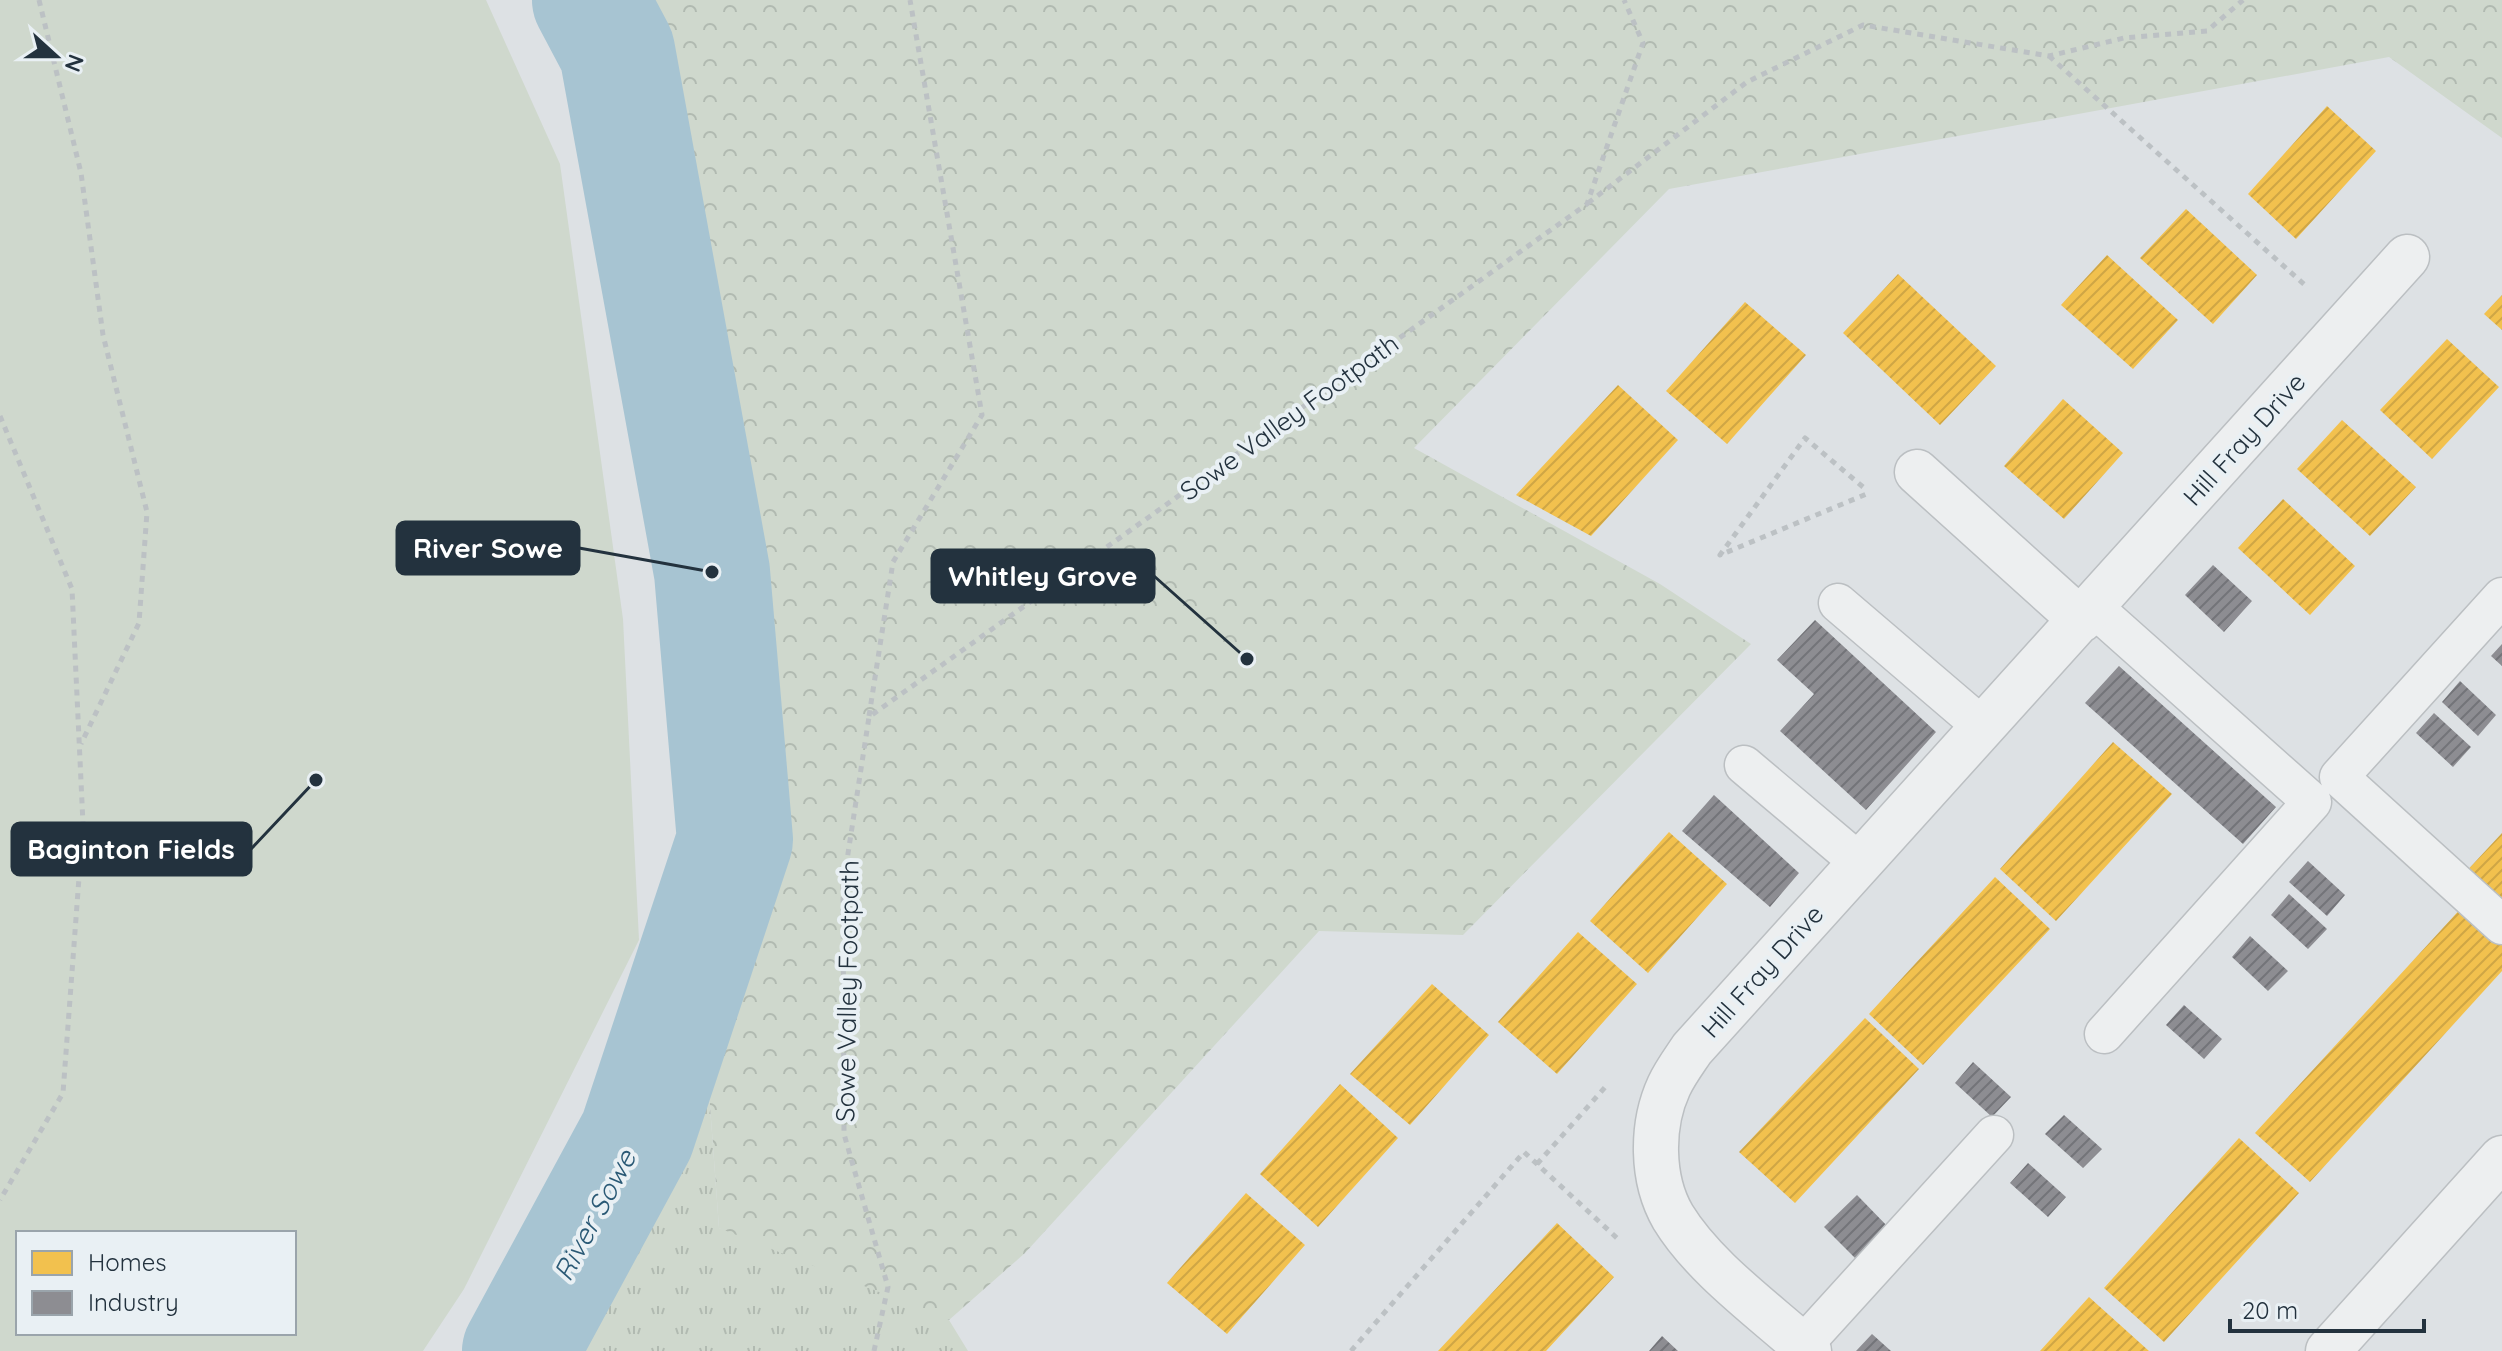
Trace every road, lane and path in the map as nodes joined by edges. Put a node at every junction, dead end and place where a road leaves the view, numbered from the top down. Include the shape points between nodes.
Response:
1 (39, 0) edge
2 (910, 0) edge
3 (1624, 0) edge
4 (2243, 0) edge
5 (2049, 56) junction
6 (1587, 204) junction
7 (2407, 257) dead end
8 (2347, 323) junction
9 (0, 416) edge
10 (1917, 472) joint
11 (1869, 493) junction
12 (2502, 597) edge
13 (1838, 603) dead end
14 (2087, 614) junction
15 (869, 717) junction
16 (1983, 727) junction
17 (80, 745) junction
18 (1744, 765) dead end
19 (2326, 789) junction
20 (1860, 863) junction
21 (2502, 925) edge
22 (2104, 1034) dead end
23 (1994, 1135) dead end
24 (2502, 1158) edge
25 (0, 1200) edge
26 (1627, 1247) dead end
27 (1793, 1345) edge
28 (874, 1351) edge
29 (1351, 1351) edge
30 (2328, 1351) edge

1 - 17 path via 81,173 103,335 147,512 139,623
2 - 15 path via 982,415 893,562
3 - 6 path via 1643,43
4 - 5 path via 2207,31 2124,38
5 - 6 path, Sowe Valley Footpath via 1863,25 1747,82
5 - 8 path
6 - 15 path, Sowe Valley Footpath
7 - 8 street, Hill Fray Drive
8 - 14 street, Hill Fray Drive
9 - 17 path via 72,589
10 - 11 path
10 - 14 street
11 - 11 path via 1842,504 1720,555 1805,438
12 - 19 lane
13 - 16 lane
14 - 16 street, Hill Fray Drive
14 - 19 lane
15 - 28 path, Sowe Valley Footpath via 843,886 844,1134 888,1287
16 - 20 street, Hill Fray Drive
17 - 25 path via 83,824 63,1093
18 - 20 lane
19 - 21 lane
19 - 22 lane
20 - 27 street, Hill Fray Drive via 1692,1049 1669,1087 1659,1119 1660,1187 1673,1217 1705,1257
23 - 27 lane
24 - 30 street
26 - 29 path via 1524,1152

